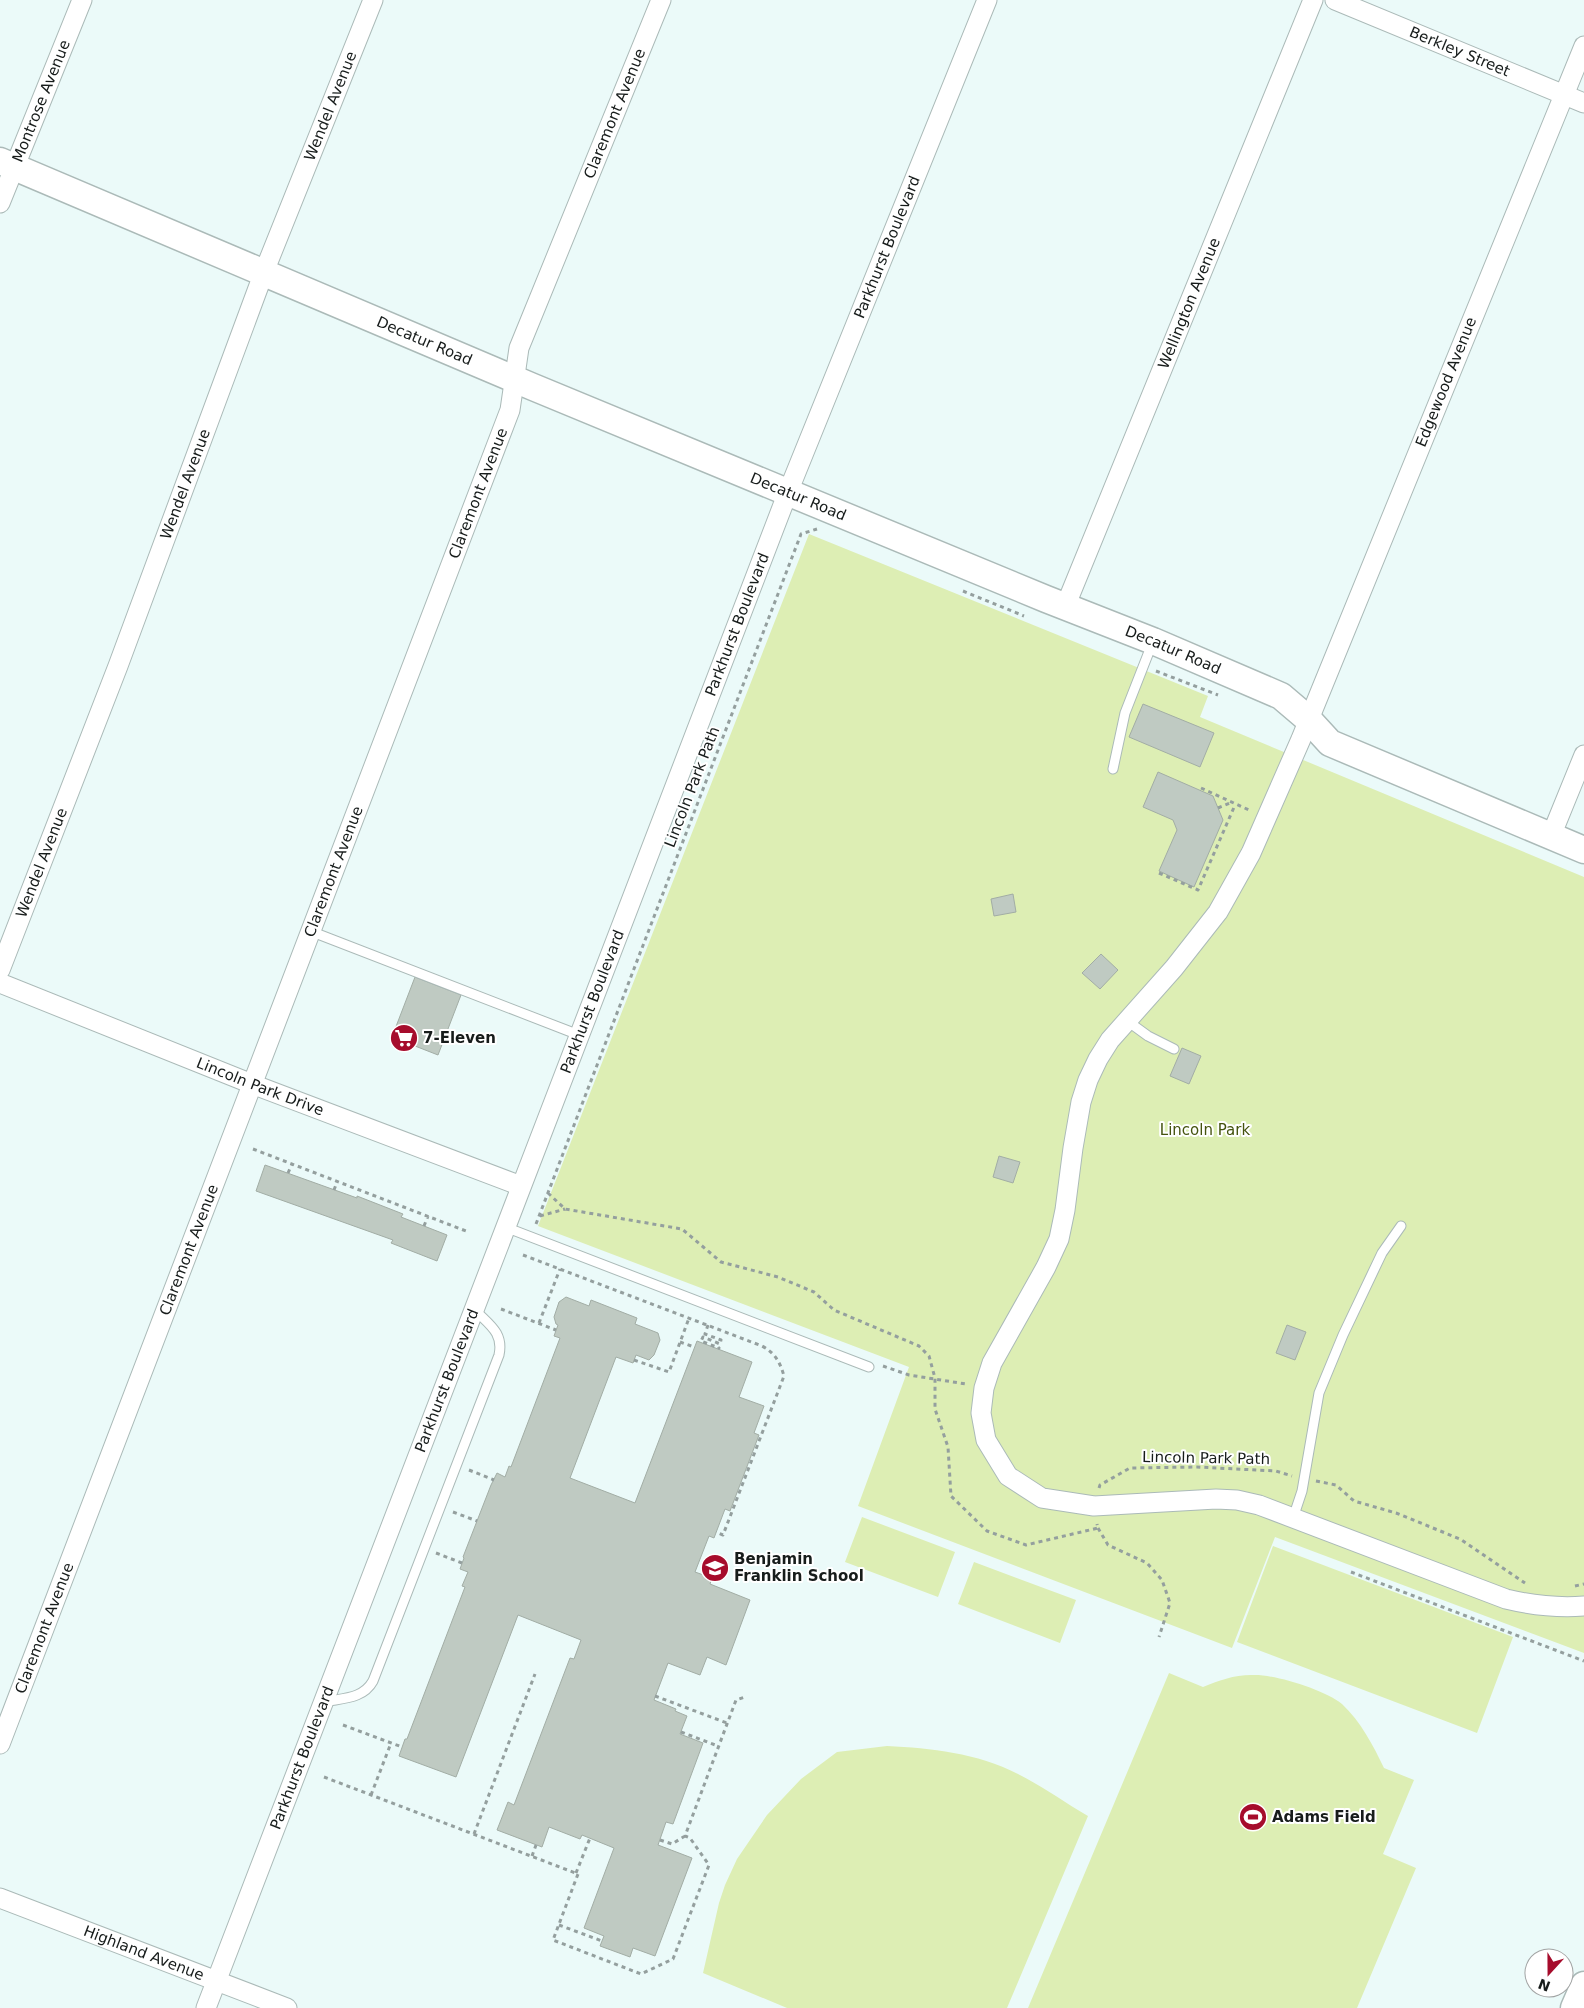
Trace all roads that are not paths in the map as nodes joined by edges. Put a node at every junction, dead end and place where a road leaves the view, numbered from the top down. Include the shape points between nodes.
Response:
1 (82, 0) edge
2 (373, 0) edge
3 (661, 0) edge
4 (987, 0) edge
5 (1313, 0) edge
6 (1335, 0) edge
7 (1584, 46) edge
8 (1564, 94) junction
9 (1584, 103) edge
10 (7, 164) edge
11 (0, 203) edge
12 (264, 272) junction
13 (515, 378) junction
14 (788, 492) junction
15 (1065, 607) junction
16 (1153, 641) junction
17 (1308, 719) junction
18 (1584, 755) edge
19 (1113, 770) dead end
20 (1551, 836) junction
21 (1584, 850) edge
22 (310, 932) junction
23 (0, 970) edge
24 (0, 983) edge
25 (1126, 1020) junction
26 (579, 1035) junction
27 (1174, 1049) dead end
28 (252, 1084) junction
29 (521, 1186) junction
30 (1401, 1226) dead end
31 (505, 1227) junction
32 (474, 1309) junction
33 (869, 1367) dead end
34 (1293, 1518) junction
35 (1584, 1606) edge
36 (324, 1702) junction
37 (0, 1744) edge
38 (0, 1898) edge
39 (217, 1981) junction
40 (1584, 1985) edge
41 (206, 2008) edge
42 (288, 2008) edge
43 (1574, 2008) edge

1 - 10 street, Montrose Avenue
2 - 12 street, Wendel Avenue
3 - 13 street, Claremont Avenue via 519,348
4 - 14 street, Parkhurst Boulevard
5 - 15 street, Wellington Avenue
6 - 8 street, Berkley Street
7 - 8 street, Edgewood Avenue
8 - 9 street, Berkley Street
8 - 17 street, Edgewood Avenue
10 - 11 street, Montrose Avenue
10 - 12 street, Decatur Road
12 - 13 street, Decatur Road
12 - 23 street, Wendel Avenue via 118,666
13 - 14 street, Decatur Road
13 - 22 street, Claremont Avenue via 510,410
14 - 15 street, Decatur Road
14 - 26 street, Parkhurst Boulevard
15 - 16 street, Decatur Road
16 - 17 street, Decatur Road via 1281,696
16 - 19 lane via 1125,713
17 - 20 street, Decatur Road via 1330,743
17 - 25 street, Edgewood Avenue via 1279,792 1234,886 1198,939
18 - 20 street
20 - 21 street, Decatur Road
22 - 26 lane
22 - 28 street, Claremont Avenue
24 - 28 street, Lincoln Park Drive
25 - 27 lane
25 - 34 street, Edgewood Avenue via 1110,1040 1088,1080 1058,1239 1046,1267 992,1363 984,1388 982,1413 986,1440 1008,1476 1042,1498 1094,1506 1237,1500
26 - 29 street, Parkhurst Boulevard
28 - 29 street, Lincoln Park Drive
28 - 37 street, Claremont Avenue
29 - 31 street, Parkhurst Boulevard
30 - 34 lane via 1382,1253 1319,1393 1302,1491
31 - 32 street, Parkhurst Boulevard
31 - 33 lane
32 - 36 street, Parkhurst Boulevard
32 - 36 lane via 496,1331 500,1339 499,1355 373,1681 357,1696
34 - 35 street, Edgewood Avenue via 1506,1599 1521,1603
36 - 39 street, Parkhurst Boulevard
38 - 39 street, Highland Avenue
39 - 41 street, Parkhurst Boulevard
39 - 42 street, Highland Avenue
40 - 43 street

